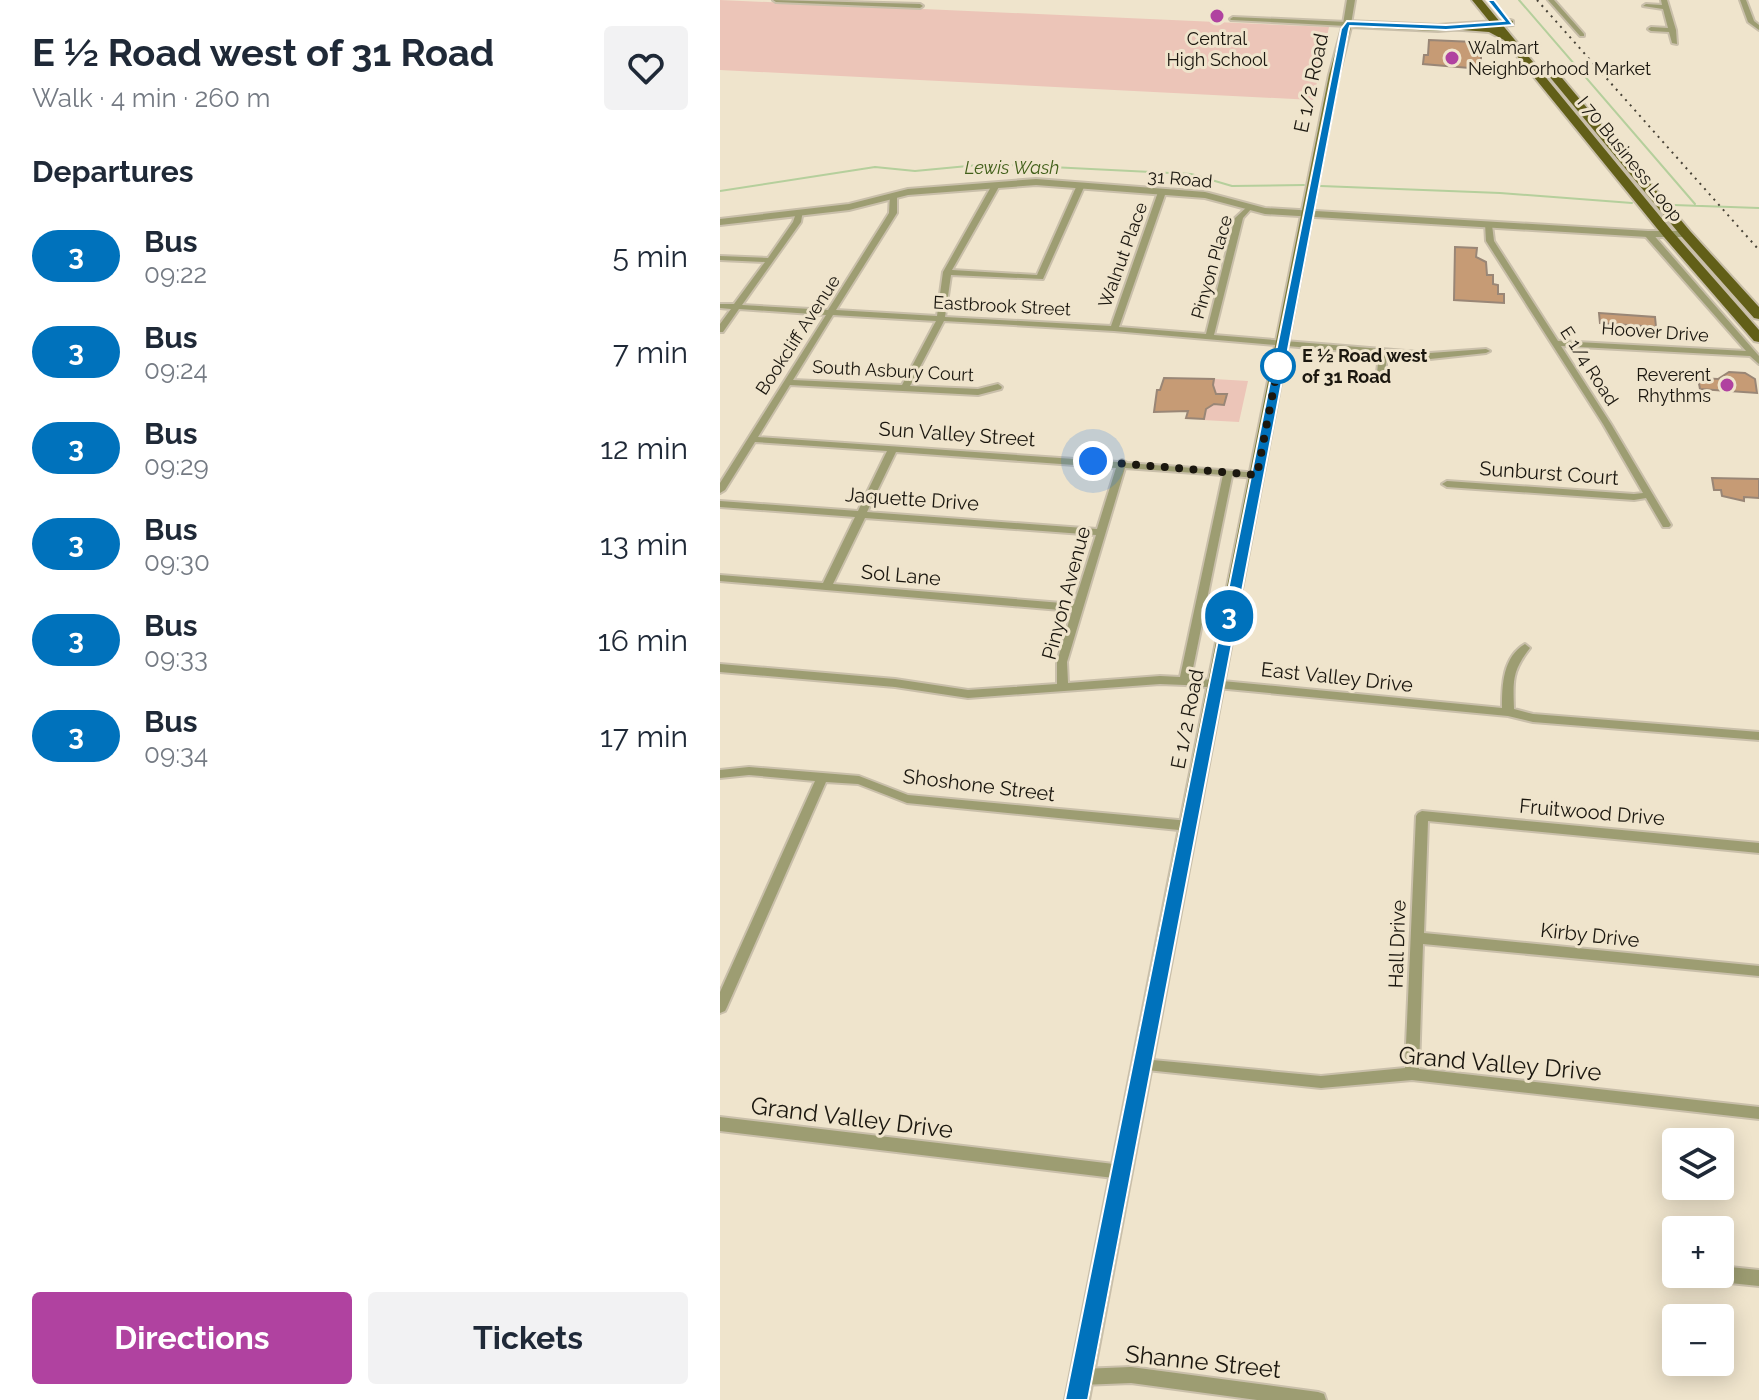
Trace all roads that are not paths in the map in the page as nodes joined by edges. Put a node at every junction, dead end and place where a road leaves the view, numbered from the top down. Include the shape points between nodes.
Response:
1 (776, 0) edge
2 (1351, 0) edge
3 (1477, 0) edge
4 (1491, 0) edge
5 (1551, 0) edge
6 (1743, 0) edge
7 (820, 1) edge
8 (886, 2) edge
9 (1665, 3) edge
10 (920, 6) dead end
11 (1646, 6) dead end
12 (1233, 19) dead end
13 (1510, 23) junction
14 (1347, 24) junction
15 (1497, 24) junction
16 (1453, 27) junction
17 (1759, 28) edge
18 (1651, 29) dead end
19 (1673, 30) junction
20 (1582, 35) dead end
21 (1675, 43) dead end
22 (1516, 48) junction
23 (996, 185) junction
24 (1081, 185) junction
25 (1162, 192) junction
26 (894, 195) junction
27 (1248, 208) junction
28 (800, 212) junction
29 (1307, 215) junction
30 (720, 222) edge
31 (1488, 225) junction
32 (1648, 234) junction
33 (1668, 234) junction
34 (1686, 234) junction
35 (720, 258) edge
36 (770, 260) junction
37 (947, 272) junction
38 (720, 306) edge
39 (737, 307) junction
40 (832, 312) junction
41 (1759, 315) edge
42 (941, 319) junction
43 (1114, 329) junction
44 (720, 330) edge
45 (1209, 337) junction
46 (1759, 338) edge
47 (1283, 341) junction
48 (1555, 343) junction
49 (1486, 351) dead end
50 (1383, 352) junction
51 (1756, 358) edge
52 (1381, 373) dead end
53 (786, 382) junction
54 (998, 387) dead end
55 (904, 389) junction
56 (751, 439) junction
57 (893, 448) junction
58 (1122, 463) junction
59 (1228, 472) junction
60 (1257, 475) junction
61 (1447, 484) dead end
62 (720, 490) edge
63 (1649, 495) junction
64 (720, 504) edge
65 (862, 513) junction
66 (1666, 525) dead end
67 (1101, 532) junction
68 (720, 578) edge
69 (827, 586) junction
70 (1079, 608) junction
71 (1525, 648) dead end
72 (720, 668) edge
73 (1185, 681) junction
74 (1216, 684) junction
75 (1063, 687) junction
76 (1508, 712) junction
77 (1759, 736) edge
78 (720, 774) edge
79 (822, 777) junction
80 (1422, 816) joint
81 (1189, 826) junction
82 (1759, 848) edge
83 (1417, 938) junction
84 (1759, 971) edge
85 (720, 1007) edge
86 (1142, 1065) junction
87 (1412, 1074) junction
88 (1759, 1113) edge
89 (720, 1124) edge
90 (1122, 1172) junction
91 (1734, 1275) edge
92 (1759, 1278) edge
93 (1081, 1377) junction
94 (1077, 1400) edge
95 (1318, 1400) edge

1 - 7 street
2 - 14 street, E 1/2 Road
3 - 15 main road, I 70 Business Loop
3 - 16 main road via 1484,20
4 - 13 main road, I 70 Business Loop
5 - 20 street
6 - 17 street
7 - 8 street
8 - 10 street
9 - 11 street
9 - 19 street
12 - 14 street
13 - 15 main road
13 - 34 main road, I 70 Business Loop
14 - 16 main road
14 - 29 main road, E 1/2 Road
15 - 16 main road
15 - 22 main road, I 70 Business Loop
16 - 22 main road via 1494,30
18 - 19 street
19 - 21 street
22 - 33 main road, I 70 Business Loop
23 - 24 street, 31 Road
23 - 26 street, 31 Road
23 - 37 street
24 - 25 street, 31 Road
24 - 37 street via 1040,277
25 - 27 street, 31 Road via 1205,195
25 - 43 street, Walnut Place
26 - 28 street, 31 Road
26 - 40 street, Bookcliff Avenue via 893,213
27 - 29 street, 31 Road
27 - 45 street, Pinyon Place via 1239,218
28 - 30 street, 31 Road
28 - 36 street
29 - 31 street, 31 Road
29 - 47 main road, E 1/2 Road
31 - 32 street, 31 Road
31 - 48 street, E 1/4 Road via 1490,241
32 - 33 street, 31 Road
32 - 51 street
33 - 34 street, 31 Road
33 - 46 main road, I 70 Business Loop
34 - 41 main road, I 70 Business Loop
35 - 36 street
36 - 39 street
37 - 42 street
38 - 39 street, Eastbrook Street
39 - 40 street, Eastbrook Street
39 - 44 street
40 - 42 street, Eastbrook Street
40 - 53 street, Bookcliff Avenue
42 - 43 street, Eastbrook Street
42 - 55 street
43 - 45 street, Eastbrook Street
45 - 47 street, Eastbrook Street
47 - 50 street, Eastbrook Street
47 - 60 main road, E 1/2 Road
48 - 51 street, Hoover Drive
48 - 63 street, E 1/4 Road
49 - 50 street, Eastbrook Street via 1430,356
50 - 52 street
53 - 55 street, South Asbury Court
53 - 56 street, Bookcliff Avenue
54 - 55 street, South Asbury Court via 978,392
56 - 57 street, Sun Valley Street
56 - 62 street, Bookcliff Avenue
57 - 58 street, Sun Valley Street
57 - 65 street
58 - 59 street, Sun Valley Street
58 - 67 street, Pinyon Avenue
59 - 60 street, Sun Valley Street
59 - 73 street
60 - 74 main road, E 1/2 Road
61 - 63 street, Sunburst Court
63 - 66 street, E 1/4 Road
64 - 65 street, Jaquette Drive
65 - 67 street, Jaquette Drive
65 - 69 street
67 - 70 street, Pinyon Avenue
68 - 69 street, Sol Lane
69 - 70 street, Sol Lane
70 - 75 street, Pinyon Avenue via 1062,662
71 - 76 street via 1508,675
72 - 75 street, East Valley Drive via 968,694
73 - 74 street, East Valley Drive
73 - 75 street, East Valley Drive
74 - 76 street, East Valley Drive
74 - 81 main road, E 1/2 Road
76 - 77 street, East Valley Drive
78 - 79 street, Shoshone Street
79 - 81 street, Shoshone Street via 859,780 907,799
79 - 85 street
80 - 82 street, Fruitwood Drive
80 - 83 street, Hall Drive
81 - 86 main road, E 1/2 Road
83 - 84 street, Kirby Drive
83 - 87 street, Hall Drive
86 - 87 street, Grand Valley Drive via 1321,1082
86 - 90 main road, E 1/2 Road
87 - 88 street, Grand Valley Drive
89 - 90 street, Grand Valley Drive
90 - 93 main road, E 1/2 Road
91 - 92 street
93 - 94 main road, E 1/2 Road
93 - 95 street, Shanne Street via 1131,1375

